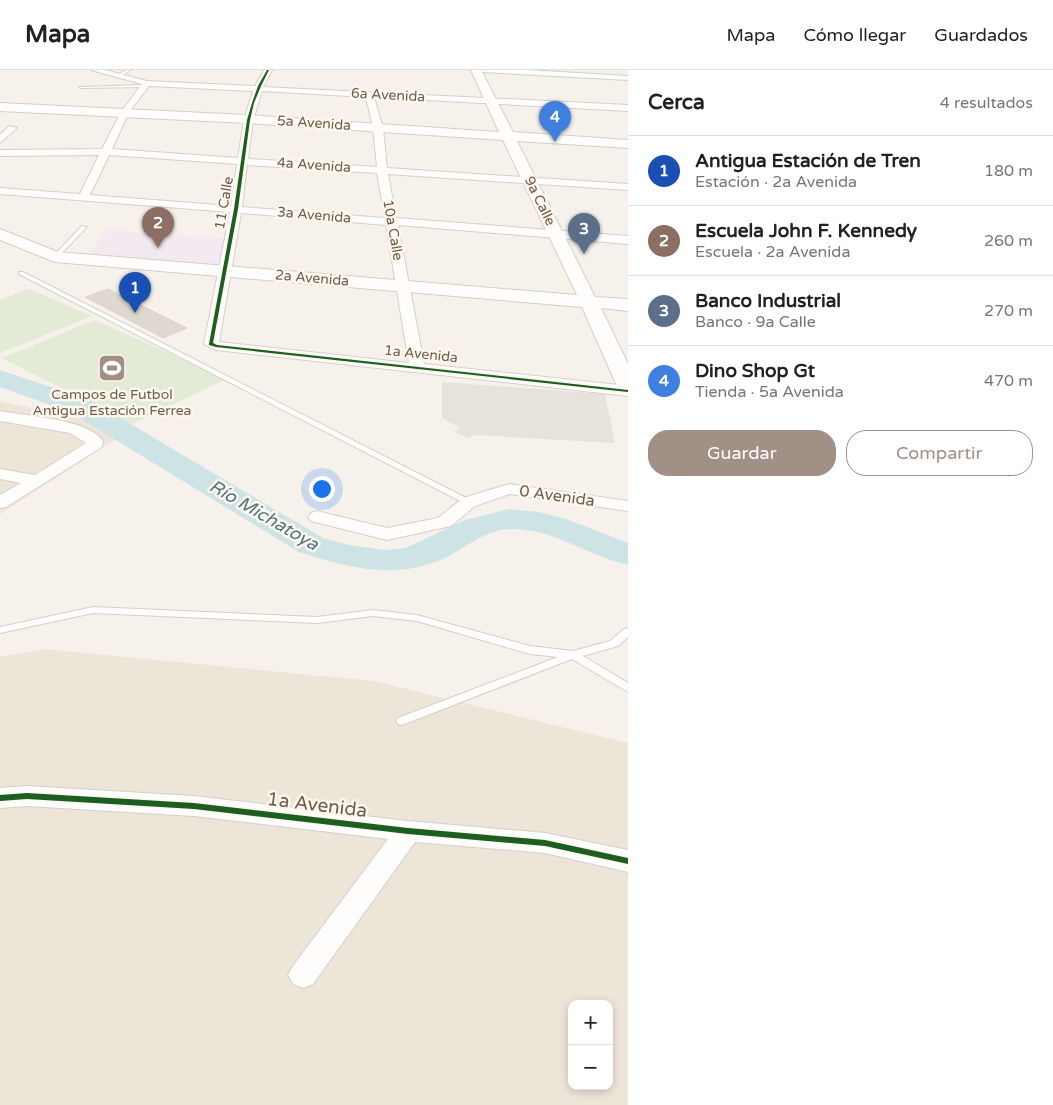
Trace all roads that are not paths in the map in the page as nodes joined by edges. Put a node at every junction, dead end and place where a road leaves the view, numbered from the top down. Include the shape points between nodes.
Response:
1 (95, 70) edge
2 (129, 70) edge
3 (476, 70) edge
4 (483, 70) edge
5 (526, 71) edge
6 (266, 73) edge
7 (255, 75) dead end
8 (118, 76) junction
9 (592, 76) junction
10 (628, 78) edge
11 (146, 84) junction
12 (598, 84) dead end
13 (81, 87) dead end
14 (257, 87) junction
15 (369, 93) junction
16 (611, 100) dead end
17 (490, 101) junction
18 (0, 107) edge
19 (617, 108) junction
20 (628, 108) edge
21 (125, 112) junction
22 (247, 119) junction
23 (628, 121) edge
24 (12, 128) dead end
25 (378, 128) junction
26 (506, 136) junction
27 (0, 140) edge
28 (628, 144) edge
29 (105, 152) junction
30 (0, 153) edge
31 (244, 161) junction
32 (382, 170) junction
33 (530, 181) junction
34 (628, 187) edge
35 (0, 191) edge
36 (84, 196) junction
37 (236, 209) junction
38 (392, 221) junction
39 (84, 227) dead end
40 (0, 234) edge
41 (556, 234) junction
42 (628, 240) edge
43 (54, 256) junction
44 (224, 270) junction
45 (21, 273) dead end
46 (402, 286) junction
47 (590, 302) junction
48 (628, 305) edge
49 (211, 344) joint
50 (417, 366) junction
51 (628, 386) edge
52 (628, 390) edge
53 (0, 416) edge
54 (0, 474) edge
55 (36, 480) junction
56 (469, 502) junction
57 (0, 503) edge
58 (628, 506) edge
59 (317, 517) dead end
60 (0, 630) edge
61 (628, 631) edge
62 (573, 655) junction
63 (628, 688) edge
64 (402, 721) dead end
65 (0, 798) edge
66 (408, 831) junction
67 (628, 861) edge
68 (303, 975) dead end

1 - 8 street, 6a Avenida
2 - 8 lane
3 - 17 main road, 9a Calle
4 - 5 street
5 - 9 street
6 - 7 street
6 - 14 street, 11 Calle
8 - 11 street, 6a Avenida
9 - 10 street
9 - 12 street
11 - 13 lane
11 - 14 street, 6a Avenida
11 - 21 street
14 - 15 street, 6a Avenida
14 - 22 street, 11 Calle
15 - 17 street, 6a Avenida
15 - 25 street, 10a Calle
16 - 19 street
17 - 19 street, 6a Avenida
17 - 26 main road, 9a Calle
18 - 21 main road, 5a Avenida
19 - 20 street, 6a Avenida
19 - 23 street
21 - 22 main road, 5a Avenida
21 - 29 street
22 - 25 main road, 5a Avenida
22 - 31 street, 11 Calle
24 - 27 street
25 - 26 main road, 5a Avenida
25 - 32 street, 10a Calle
26 - 28 main road, 5a Avenida
26 - 33 main road, 9a Calle
29 - 30 street, 4a Avenida
29 - 31 street, 4a Avenida
29 - 36 street
31 - 32 street, 4a Avenida
31 - 37 street, 11 Calle
32 - 33 street, 4a Avenida
32 - 38 street, 10a Calle
33 - 34 street, 4a Avenida
33 - 41 main road, 9a Calle
35 - 36 street, 3a Avenida
36 - 37 street, 3a Avenida
37 - 38 street, 3a Avenida
37 - 44 street, 11 Calle
38 - 41 street, 3a Avenida
38 - 46 street, 10a Calle
39 - 43 lane
40 - 43 main road, 2a Avenida
41 - 42 street, 3a Avenida
41 - 47 main road, 9a Calle
43 - 44 main road, 2a Avenida
44 - 46 main road, 2a Avenida
44 - 49 street, 11 Calle
45 - 56 lane
46 - 47 main road, 2a Avenida
46 - 50 street, 10a Calle
47 - 48 main road, 2a Avenida
47 - 51 main road, 9a Calle
49 - 50 street, 1a Avenida
50 - 52 street, 1a Avenida
53 - 55 street via 75,429 94,441 94,447
54 - 55 street
55 - 57 street
56 - 58 street, 0 Avenida via 509,489
56 - 59 street, 0 Avenida via 444,522 388,534
60 - 62 lane via 93,610 317,620 373,613 417,618 530,650
61 - 62 lane via 614,644
62 - 63 lane
62 - 64 lane
65 - 66 street, 1a Avenida via 27,796 194,806
66 - 67 street, 1a Avenida via 545,843
66 - 68 street

